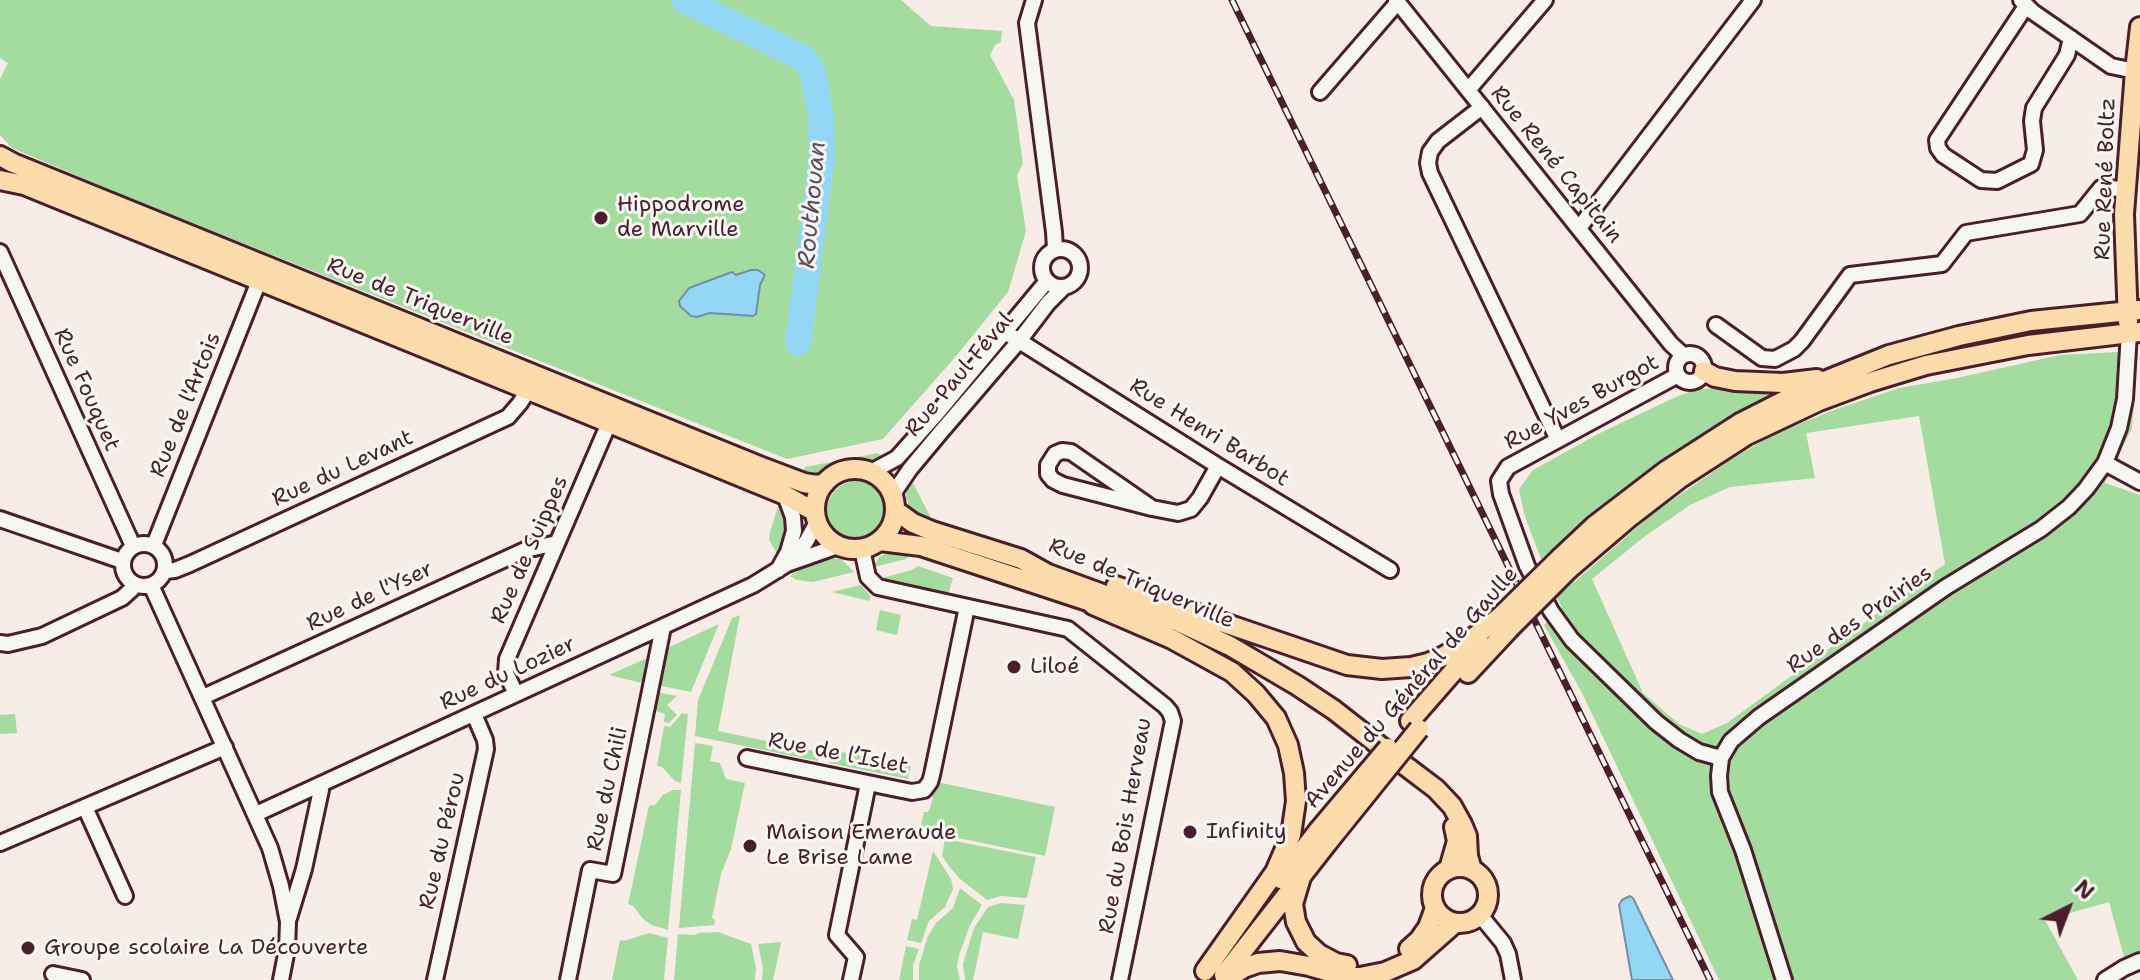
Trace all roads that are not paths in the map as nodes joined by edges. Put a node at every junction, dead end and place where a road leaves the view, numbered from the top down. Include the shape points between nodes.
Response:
1 (1034, 0) edge
2 (1545, 0) edge
3 (1753, 0) edge
4 (1397, 1) edge
5 (2024, 3) edge
6 (2140, 27) edge
7 (2071, 38) junction
8 (2135, 71) junction
9 (1469, 89) junction
10 (1320, 92) dead end
11 (1482, 107) junction
12 (0, 156) edge
13 (0, 180) edge
14 (2126, 189) junction
15 (1579, 228) junction
16 (1055, 249) junction
17 (0, 252) edge
18 (259, 281) junction
19 (1047, 281) junction
20 (1064, 287) junction
21 (2134, 311) edge
22 (1716, 325) dead end
23 (1005, 332) junction
24 (2134, 332) edge
25 (1019, 341) junction
26 (1683, 355) junction
27 (1704, 371) junction
28 (1678, 375) junction
29 (1835, 376) junction
30 (528, 390) junction
31 (609, 423) junction
32 (1558, 440) junction
33 (2105, 463) junction
34 (1218, 466) junction
35 (871, 472) junction
36 (2140, 482) edge
37 (825, 483) junction
38 (785, 495) junction
39 (894, 502) junction
40 (1152, 508) junction
41 (816, 517) junction
42 (0, 519) edge
43 (880, 541) junction
44 (557, 543) junction
45 (154, 545) junction
46 (133, 546) junction
47 (838, 546) junction
48 (862, 549) junction
49 (1021, 559) junction
50 (122, 561) junction
51 (1565, 563) junction
52 (782, 567) junction
53 (1390, 570) dead end
54 (165, 571) junction
55 (132, 583) junction
56 (151, 585) junction
57 (1079, 599) junction
58 (967, 607) junction
59 (1505, 622) junction
60 (663, 627) junction
61 (0, 643) edge
62 (516, 694) junction
63 (203, 697) junction
64 (474, 714) junction
65 (225, 747) junction
66 (747, 758) dead end
67 (1721, 758) junction
68 (868, 784) junction
69 (319, 786) junction
70 (85, 807) junction
71 (256, 814) junction
72 (1323, 836) junction
73 (0, 843) edge
74 (1449, 869) junction
75 (1472, 870) junction
76 (1301, 877) junction
77 (125, 896) dead end
78 (1435, 908) junction
79 (1480, 915) junction
80 (288, 922) junction
81 (1455, 923) junction
82 (2140, 961) edge
83 (53, 974) dead end
84 (1212, 978) edge
85 (82, 980) edge
86 (281, 980) edge
87 (435, 980) edge
88 (568, 980) edge
89 (851, 980) edge
90 (1120, 980) edge
91 (1513, 980) edge
92 (1784, 980) edge
93 (2105, 980) edge

1 - 16 street via 1027,23
2 - 9 street
3 - 15 street
4 - 9 street, Rue René Capitain
4 - 10 street
5 - 7 street
5 - 7 street via 1937,140 1943,155 1981,180 1997,181 2031,164 2034,108 2067,55
6 - 8 main road, Rue René Boltz
7 - 8 street via 2111,66
8 - 14 main road, Rue René Boltz
9 - 11 street, Rue René Capitain
11 - 15 street, Rue René Capitain
11 - 32 street via 1438,141 1430,152 1430,173
12 - 37 main road, Rue de Triquerville via 762,467 804,483
13 - 18 main road, Rue de Triquerville via 24,185
14 - 21 main road, Rue René Boltz
14 - 22 street via 2101,188 2080,214 1966,233 1942,264 1850,275 1802,341 1775,359 1762,358
15 - 26 street, Rue René Capitain
16 - 19 street via 1043,263
16 - 20 street via 1071,251 1080,264 1079,276
17 - 46 street, Rue Fouquet
18 - 30 main road, Rue de Triquerville
18 - 45 street, Rue de l'Artois
19 - 20 street
19 - 23 street, Rue Paul Féval
20 - 25 street, Rue Paul Féval
21 - 24 main road, Rue René Boltz
21 - 29 main road, Avenue du Général de Gaulle via 2031,321 1974,333 1889,355
23 - 25 street, Rue Henri Barbot
23 - 35 street, Rue Paul Féval via 897,458
24 - 33 street, Rue des Prairies via 2119,428
24 - 51 main road, Avenue du Général de Gaulle via 1926,365 1798,410 1679,479
25 - 34 street, Rue Henri Barbot
25 - 39 street, Rue Paul Féval via 910,469
26 - 27 street via 1699,357
26 - 28 street via 1677,362
27 - 28 street via 1690,382
27 - 29 main road via 1735,381 1783,383
28 - 32 street, Rue Yves Burgot
29 - 51 main road, Avenue du Général de Gaulle via 1667,470 1594,526
30 - 31 main road, Rue de Triquerville
30 - 54 street, Rue du Levant via 508,417
31 - 38 main road, Rue de Triquerville
31 - 44 street, Rue de Suippes
32 - 67 street, Rue Yves Burgot via 1508,467 1499,481 1533,577 1572,640 1619,687 1679,740
33 - 36 street
33 - 67 street, Rue des Prairies via 2069,507 2041,529 1920,604 1759,717 1731,741
34 - 40 street via 1191,509 1178,513
34 - 53 street, Rue Henri Barbot
35 - 37 main road via 846,470
35 - 39 main road via 882,479
37 - 41 main road via 817,497
38 - 41 main road, Rue de Triquerville
38 - 52 street via 794,531
39 - 43 main road via 889,531
39 - 49 main road, Rue de Triquerville via 913,523
40 - 40 street via 1063,485 1048,474 1048,465 1055,454 1071,452
41 - 47 main road via 826,537
41 - 52 street, Rue du Lozier via 806,542
42 - 50 street
43 - 48 main road
43 - 57 main road, Rue de Triquerville via 921,546
44 - 62 street, Rue de Suippes via 507,659 506,673
44 - 63 street, Rue de l'Yser via 525,550
45 - 46 street
45 - 54 street via 164,556
46 - 50 street
47 - 48 main road
47 - 52 street, Rue du Lozier
48 - 58 street, Rue du Bois Herveau via 868,577 878,587
49 - 59 main road via 1051,564 1347,665 1382,669 1428,663
49 - 75 main road, Rue de Triquerville via 1230,646 1334,710 1452,806 1467,836
50 - 55 street
51 - 59 main road, Avenue du Général de Gaulle, bridge
52 - 60 street, Rue du Lozier
54 - 56 street
55 - 56 street
55 - 61 street via 122,598 42,636
56 - 63 street
57 - 74 main road, Rue de Triquerville via 1176,629 1225,652 1329,716 1444,811 1457,841
57 - 84 main road via 1232,672 1276,718 1288,745 1296,801 1291,835
58 - 68 street, Rue de l’Islet via 930,782 924,790 912,792
58 - 90 street, Rue du Bois Herveau via 1068,629 1172,717
59 - 72 main road, Avenue du Général de Gaulle, bridge
60 - 62 street, Rue du Lozier
60 - 88 street, Rue du Chili via 613,874 590,870
62 - 64 street, Rue du Lozier
63 - 65 street
64 - 69 street, Rue du Lozier
64 - 87 street, Rue du Pérou via 486,749
65 - 70 street
65 - 71 street
66 - 68 street, Rue de l’Islet
67 - 92 street via 1720,792
68 - 89 street via 837,935 856,957
69 - 71 street, Rue du Lozier
69 - 80 street
70 - 73 street
70 - 77 street
71 - 80 street via 277,870
72 - 76 main road, Avenue du Général de Gaulle
72 - 84 main road, Avenue du Général de Gaulle via 1264,901
74 - 75 main road
74 - 78 main road via 1435,881
75 - 79 main road via 1488,890
76 - 78 main road via 1293,904 1296,922 1306,942 1336,963 1369,965 1407,950 1428,927
76 - 84 main road, Avenue du Général de Gaulle
78 - 81 main road
79 - 81 main road
79 - 91 street via 1503,943
80 - 86 street
81 - 84 main road via 1413,960 1385,972 1347,977 1280,961
82 - 93 street
83 - 85 street

